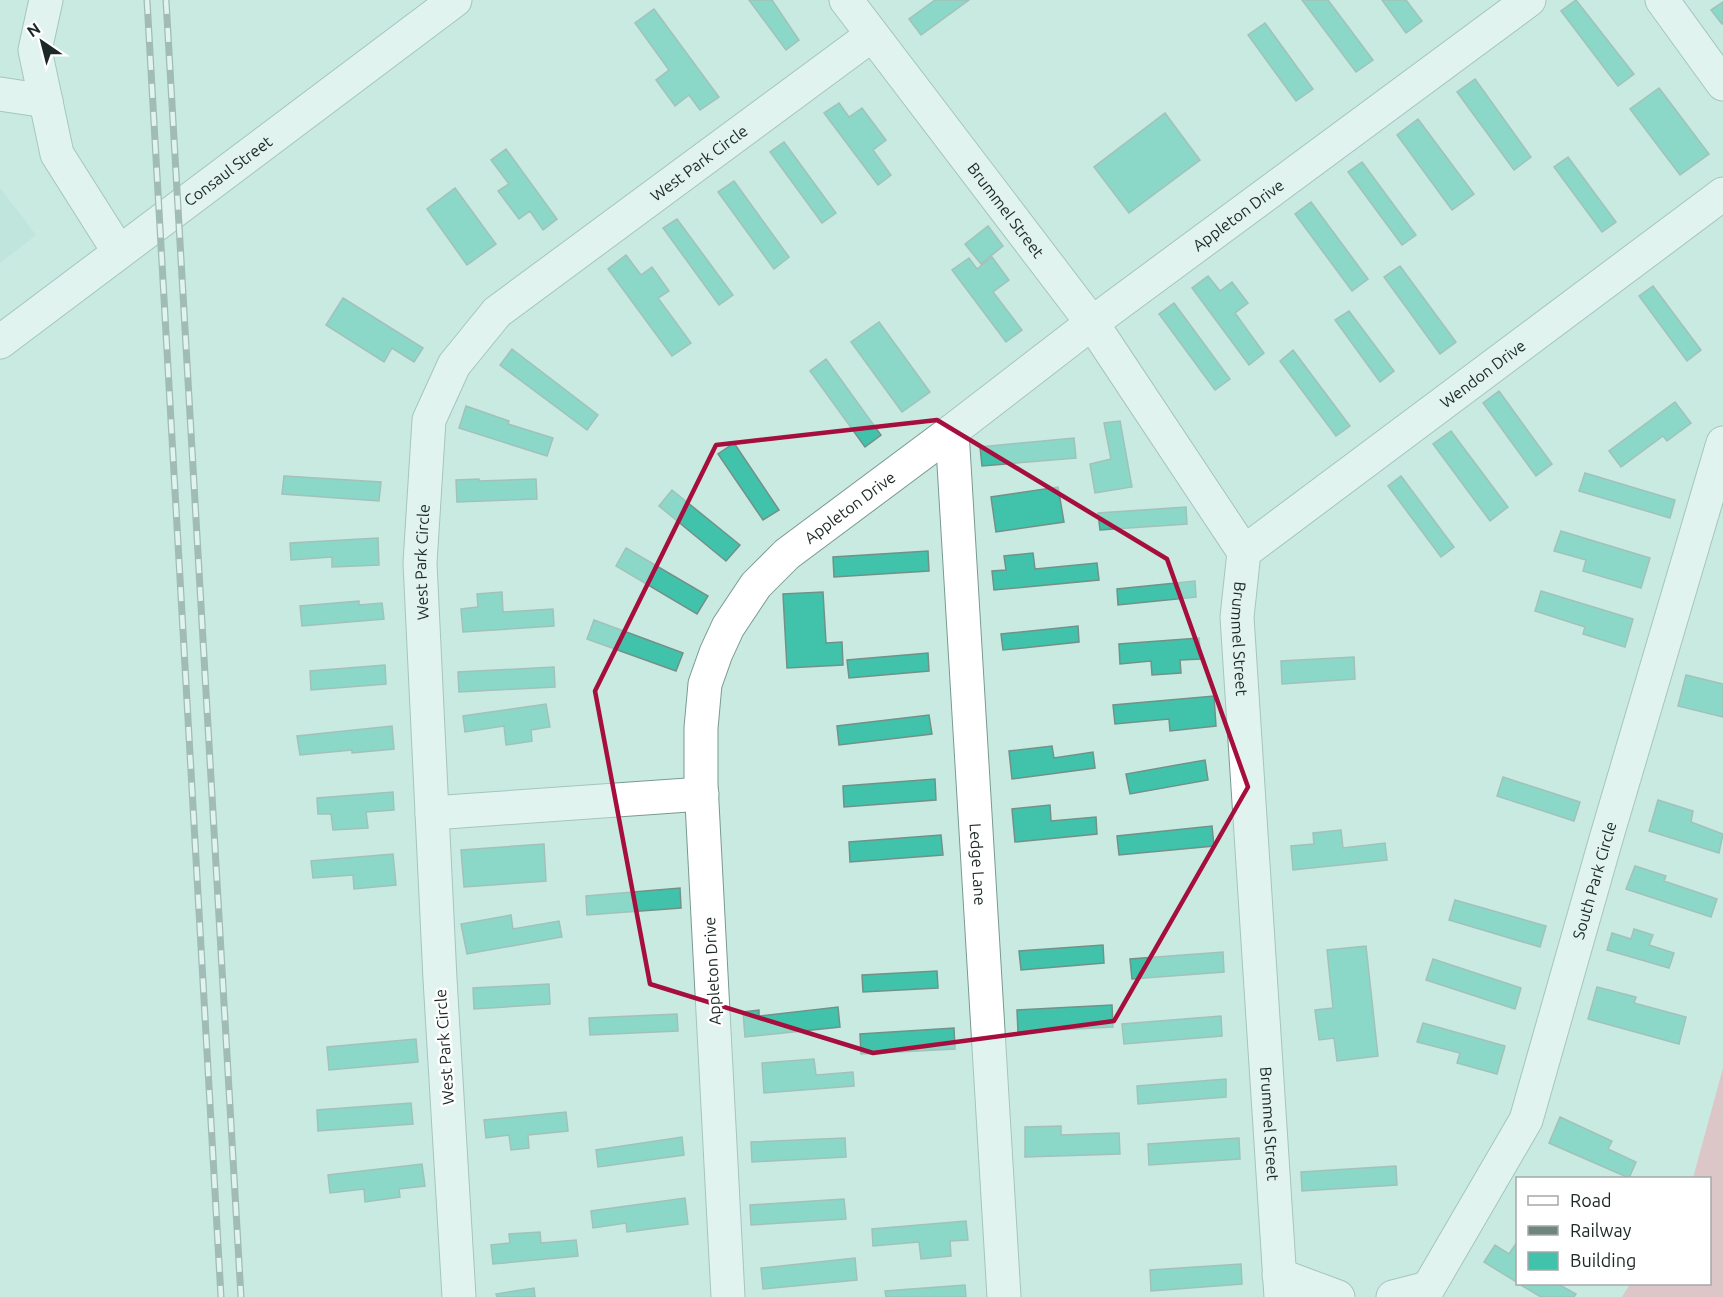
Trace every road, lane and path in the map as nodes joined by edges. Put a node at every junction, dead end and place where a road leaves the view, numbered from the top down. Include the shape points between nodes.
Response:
1 (46, 0) edge
2 (846, 0) edge
3 (1529, 0) edge
4 (1662, 0) edge
5 (446, 1) edge
6 (872, 35) junction
7 (1723, 84) edge
8 (0, 94) edge
9 (46, 101) junction
10 (1723, 194) edge
11 (119, 252) junction
12 (1092, 323) junction
13 (0, 342) edge
14 (952, 431) junction
15 (1723, 443) edge
16 (1244, 552) junction
17 (702, 794) junction
18 (432, 813) junction
19 (1280, 1286) edge
20 (1426, 1293) edge
21 (459, 1297) edge
22 (728, 1297) edge
23 (1004, 1297) edge
24 (1338, 1297) edge
25 (1392, 1297) edge

1 - 9 street via 35,50
2 - 6 street, Brummel Street
3 - 12 street, Appleton Drive
4 - 7 street
5 - 11 street, Consaul Street
6 - 12 street, Brummel Street
6 - 18 street, West Park Circle via 497,312 454,364 429,420 420,563
8 - 9 street
9 - 11 street via 57,154
10 - 16 street, Wendon Drive
11 - 13 street, Consaul Street
12 - 14 street, Appleton Drive
12 - 16 street, Brummel Street
14 - 17 street, Appleton Drive via 787,554 756,585 728,627 705,684
14 - 23 street, Ledge Lane
15 - 20 street, South Park Circle via 1526,1120
16 - 19 street, Brummel Street via 1238,617
17 - 18 street
17 - 22 street, Appleton Drive
18 - 21 street, West Park Circle
19 - 24 street
20 - 25 street

